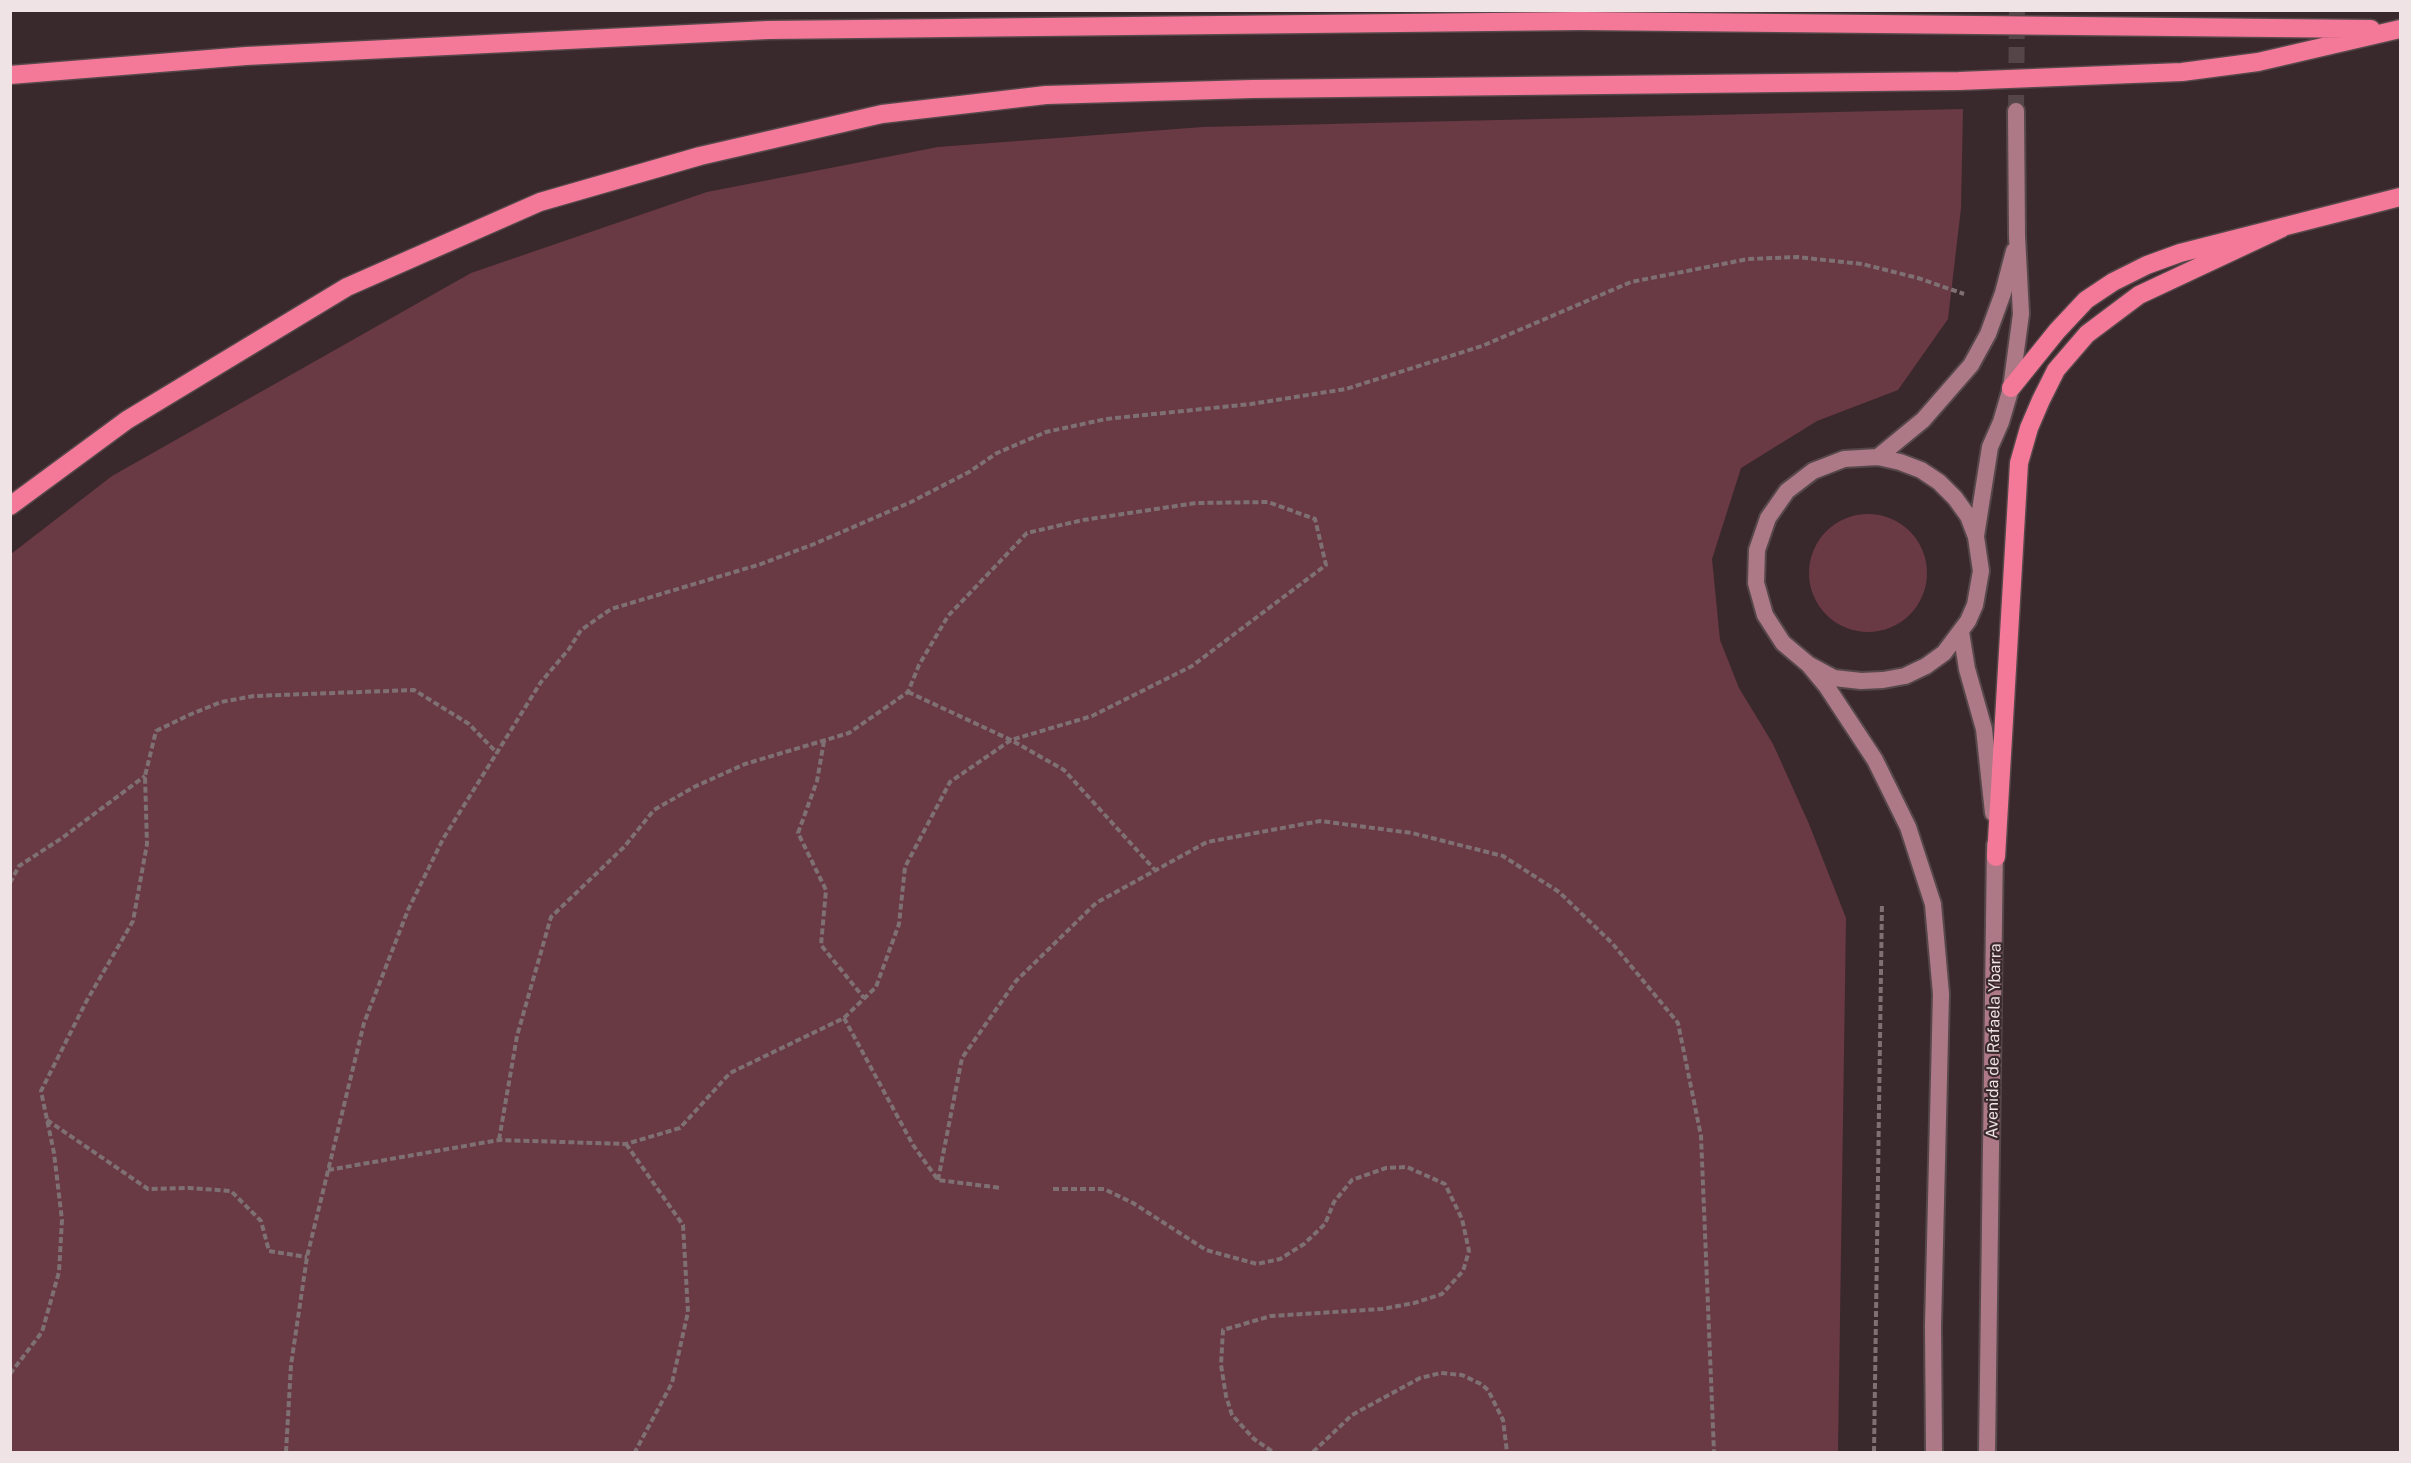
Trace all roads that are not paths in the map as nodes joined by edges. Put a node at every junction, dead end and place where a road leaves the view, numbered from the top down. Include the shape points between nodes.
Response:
1 (2400, 29) edge
2 (10, 75) edge
3 (2016, 111) tunnel mouth
4 (2400, 197) edge
5 (2282, 228) junction
6 (2017, 236) junction
7 (2011, 388) junction
8 (1878, 457) junction
9 (10, 506) edge
10 (1976, 537) junction
11 (1961, 632) junction
12 (1808, 664) junction
13 (1996, 857) junction
14 (1934, 1452) edge
15 (1987, 1452) edge

1 - 2 highway via 1580,21 768,30 246,56
1 - 9 highway via 2258,62 2182,72 1959,81 1046,95 882,114 700,156 540,202 346,287 127,420
3 - 6 main road
4 - 5 highway
5 - 7 highway via 2180,253 2113,282 2086,300
5 - 13 highway via 2139,295 2087,334 2056,370 2028,428 2019,463
6 - 7 main road via 2021,314
6 - 8 main road via 2003,293 1971,365 1923,420
7 - 10 main road via 1990,447
8 - 10 main road via 1921,470 1939,482 1968,516
8 - 12 main road via 1844,459 1813,471 1787,491 1768,518 1757,550 1756,583 1765,615 1783,643
10 - 11 main road via 1979,588
11 - 12 main road via 1944,653 1905,676 1861,681 1834,678
11 - 13 main road, Avenida de Rafaela Ybarra via 1984,729
12 - 14 main road via 1875,760 1908,826 1933,904 1941,994
13 - 15 main road, Avenida de Rafaela Ybarra

